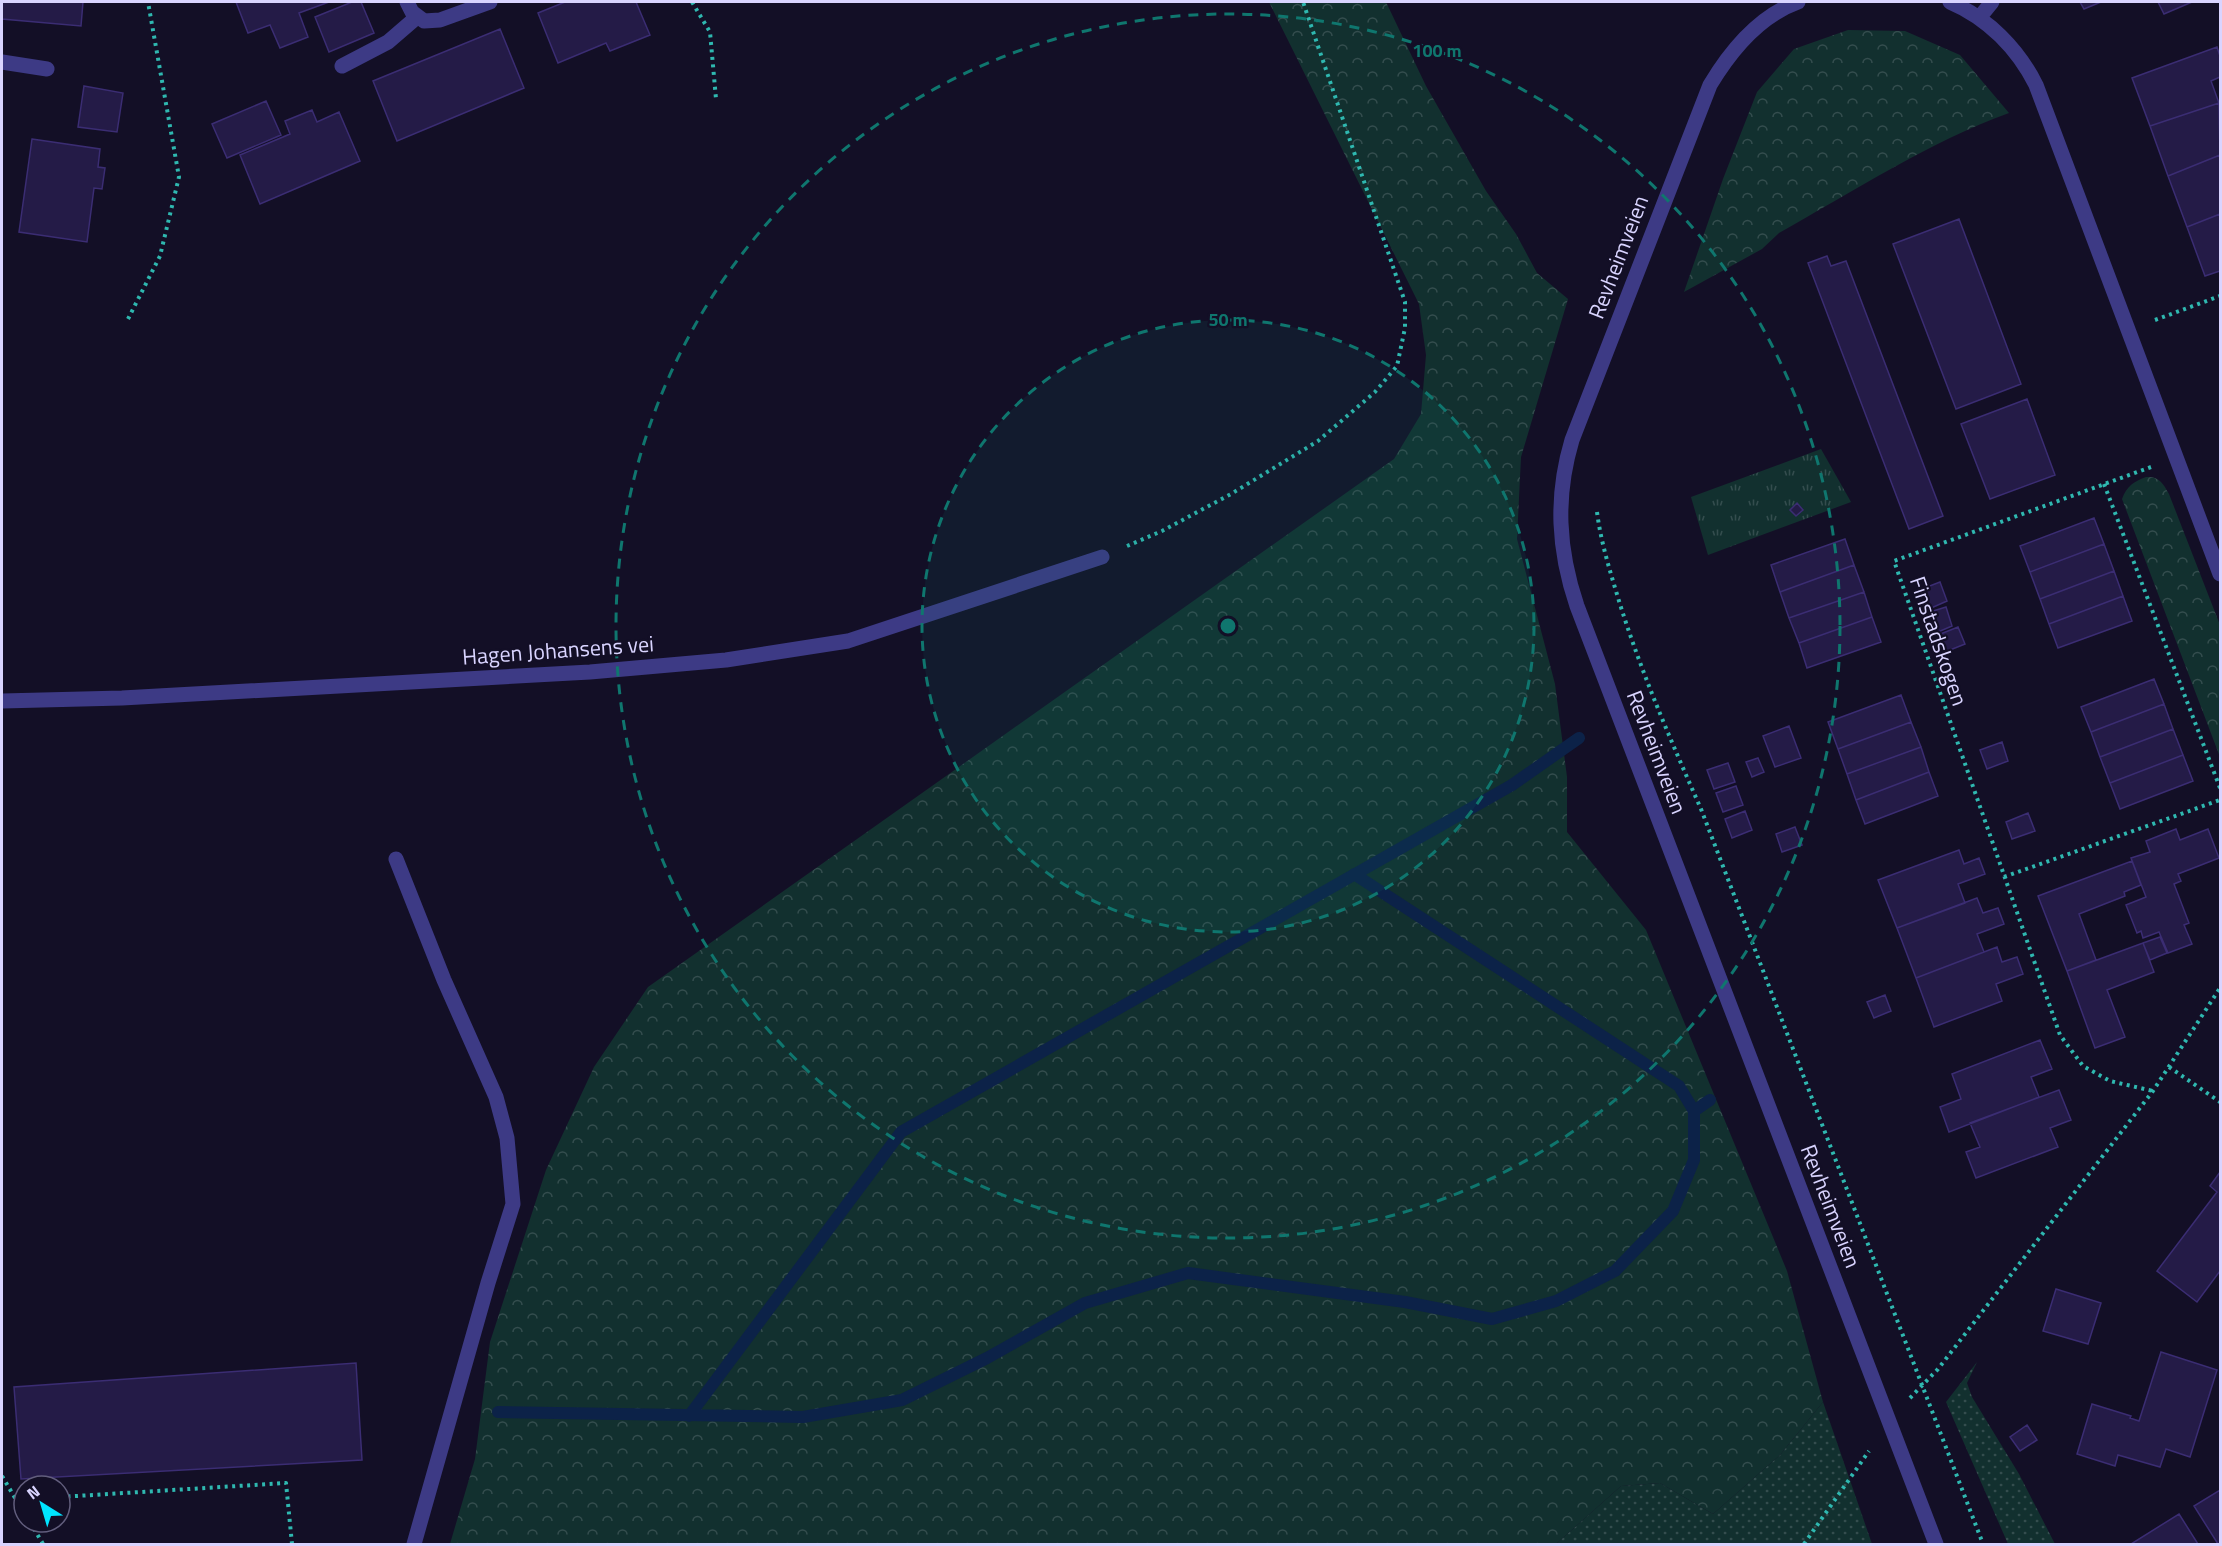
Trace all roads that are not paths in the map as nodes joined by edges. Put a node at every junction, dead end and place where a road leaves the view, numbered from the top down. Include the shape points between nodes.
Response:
1 (407, 2) edge
2 (490, 2) edge
3 (1798, 2) edge
4 (1950, 2) edge
5 (1992, 2) edge
6 (417, 17) junction
7 (1979, 18) junction
8 (2, 62) edge
9 (342, 66) dead end
10 (47, 69) dead end
11 (1102, 557) road end
12 (2220, 574) edge
13 (2, 701) edge
14 (396, 859) dead end
15 (414, 1545) edge
16 (1936, 1545) edge

1 - 6 street
2 - 6 street via 440,20 424,21
3 - 16 street, Revheimveien via 1748,34 1710,85 1572,440 1561,486 1560,532 1577,606
4 - 7 street
5 - 7 street
6 - 9 street via 388,42
7 - 12 street via 2024,63 2036,86
8 - 10 street
11 - 13 street, Hagen Johansens vei via 849,641 726,660 122,698
14 - 15 street via 496,1097 507,1138 513,1204

